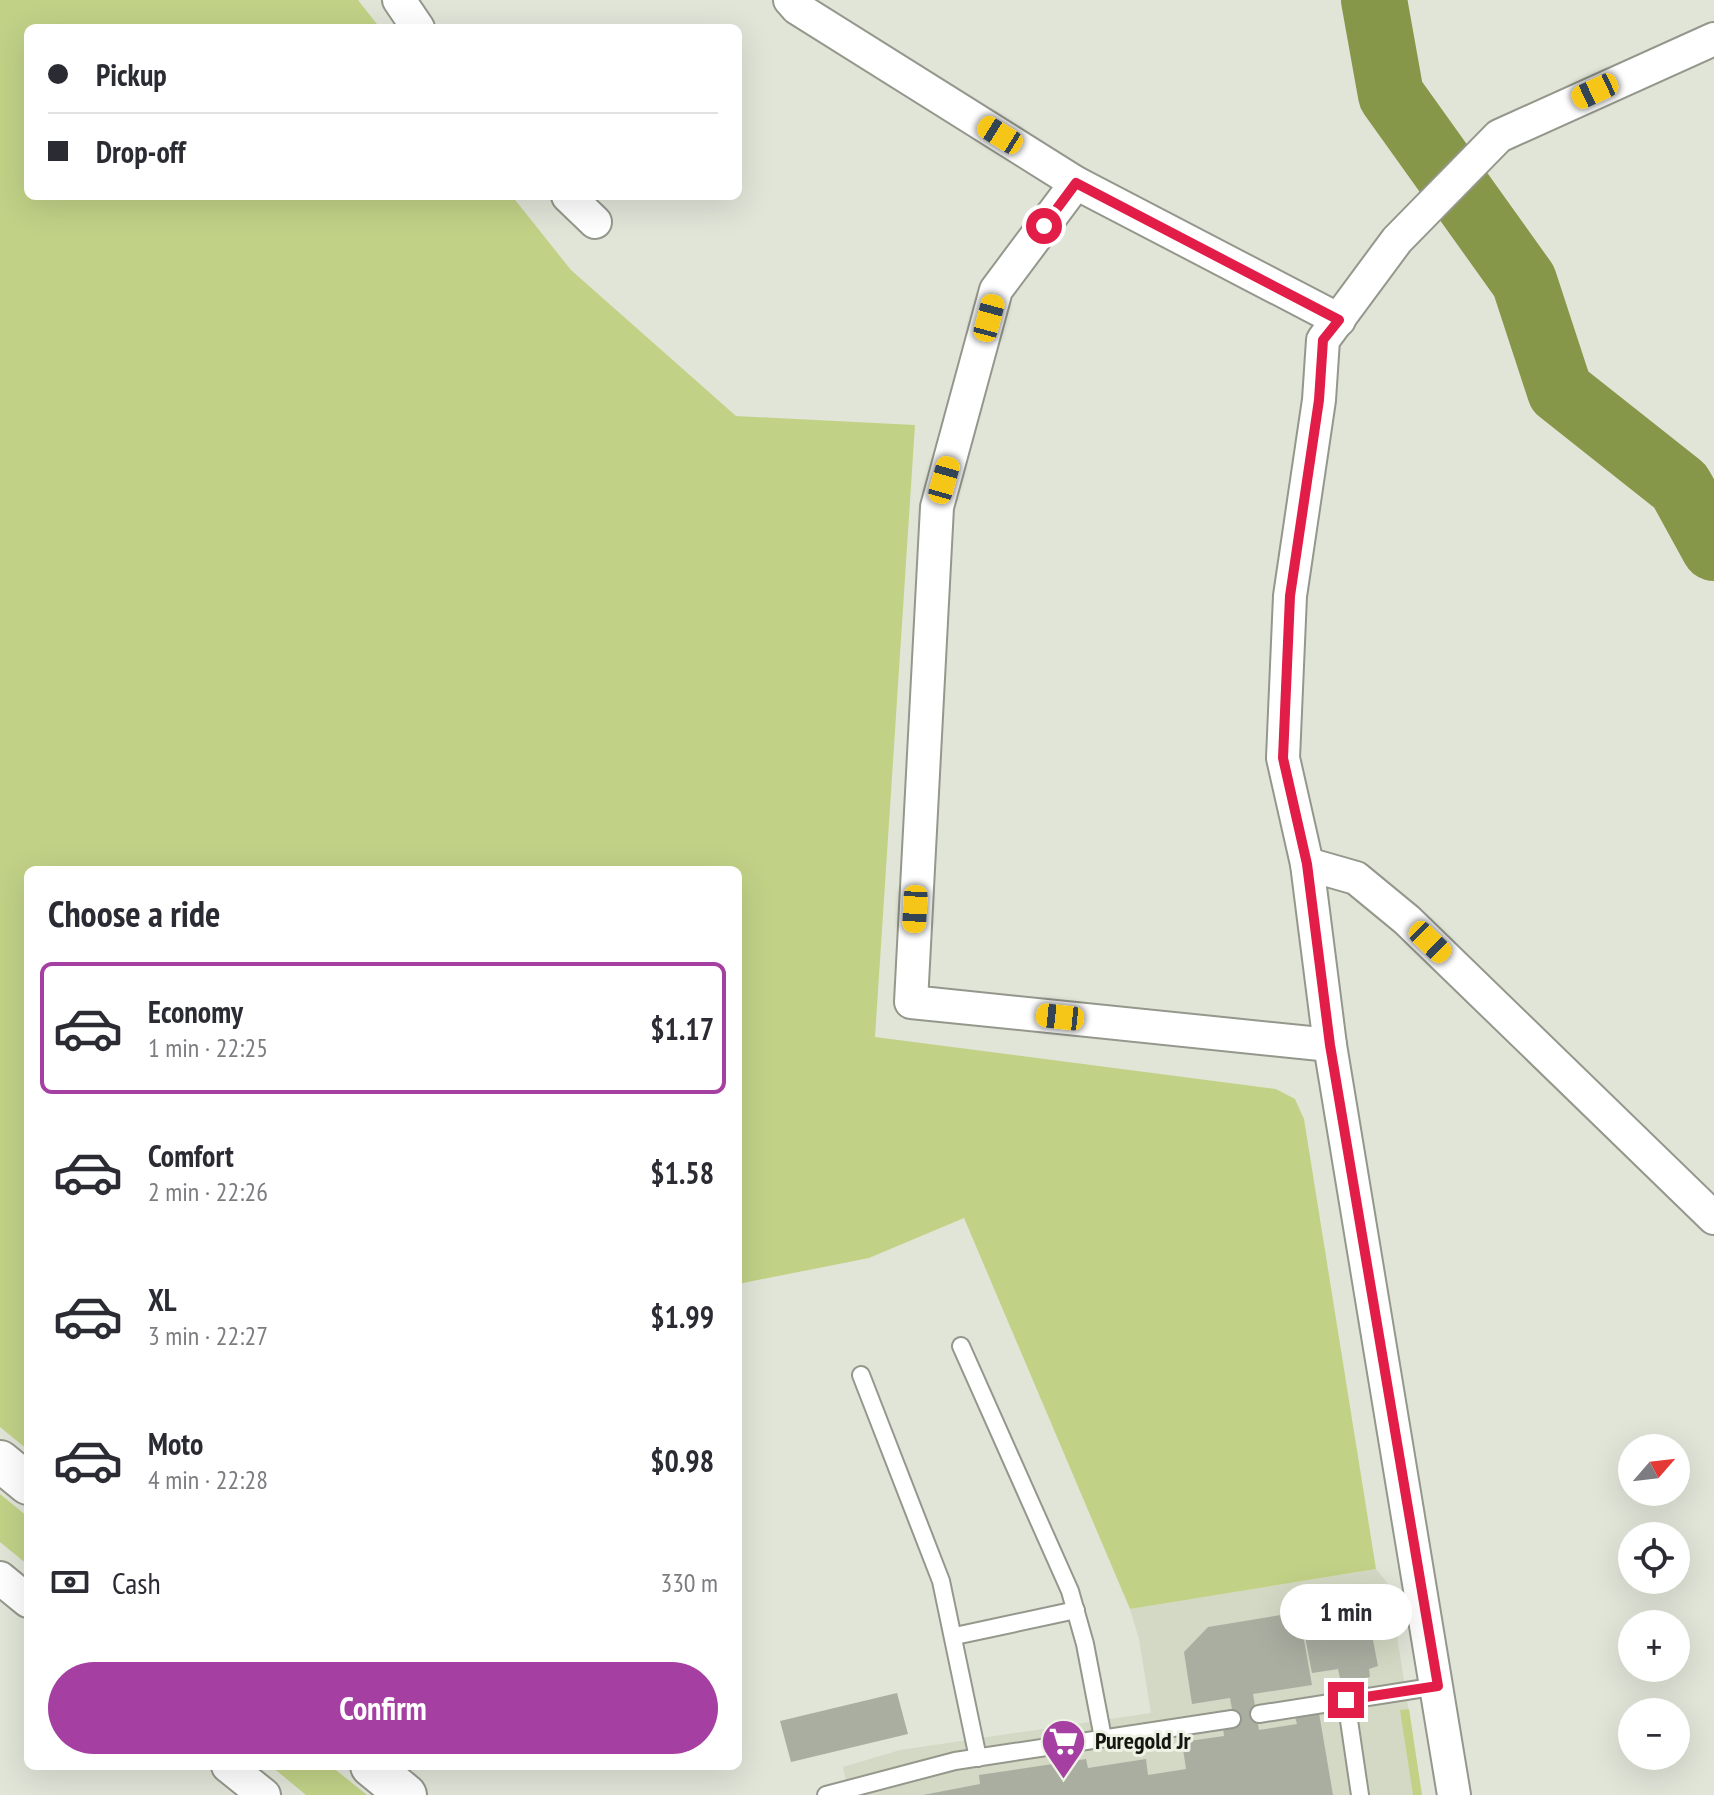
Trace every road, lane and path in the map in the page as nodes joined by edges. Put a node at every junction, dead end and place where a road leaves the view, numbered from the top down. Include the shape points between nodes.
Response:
1 (399, 0) edge
2 (790, 0) edge
3 (415, 24) edge
4 (1714, 40) edge
5 (1076, 183) junction
6 (572, 200) edge
7 (595, 222) dead end
8 (1339, 320) junction
9 (1307, 864) junction
10 (1330, 1045) junction
11 (1714, 1218) edge
12 (961, 1346) dead end
13 (861, 1375) dead end
14 (0, 1461) edge
15 (24, 1481) edge
16 (0, 1578) edge
17 (24, 1598) edge
18 (1076, 1610) junction
19 (955, 1636) junction
20 (1438, 1686) junction
21 (1346, 1700) junction
22 (1259, 1714) dead end
23 (1232, 1719) dead end
24 (1103, 1738) junction
25 (978, 1758) junction
26 (233, 1770) edge
27 (376, 1770) edge
28 (264, 1795) edge
29 (406, 1795) edge
30 (826, 1795) edge
31 (1360, 1795) edge
32 (1454, 1795) edge

1 - 3 street
2 - 5 street
4 - 8 street via 1499,136 1397,240
5 - 8 street
5 - 10 street via 996,290 937,507 911,1002
6 - 7 street
8 - 9 street via 1323,340 1290,596 1283,758
9 - 10 street
9 - 11 street via 1356,878 1407,920
10 - 20 street
12 - 18 lane
13 - 19 lane via 923,1529
14 - 15 street
16 - 17 street
18 - 19 lane
18 - 24 lane
19 - 25 lane
20 - 21 lane
20 - 32 street
21 - 22 lane
21 - 31 lane
23 - 24 lane
24 - 25 lane
25 - 30 lane via 890,1775
26 - 28 street
27 - 29 street

